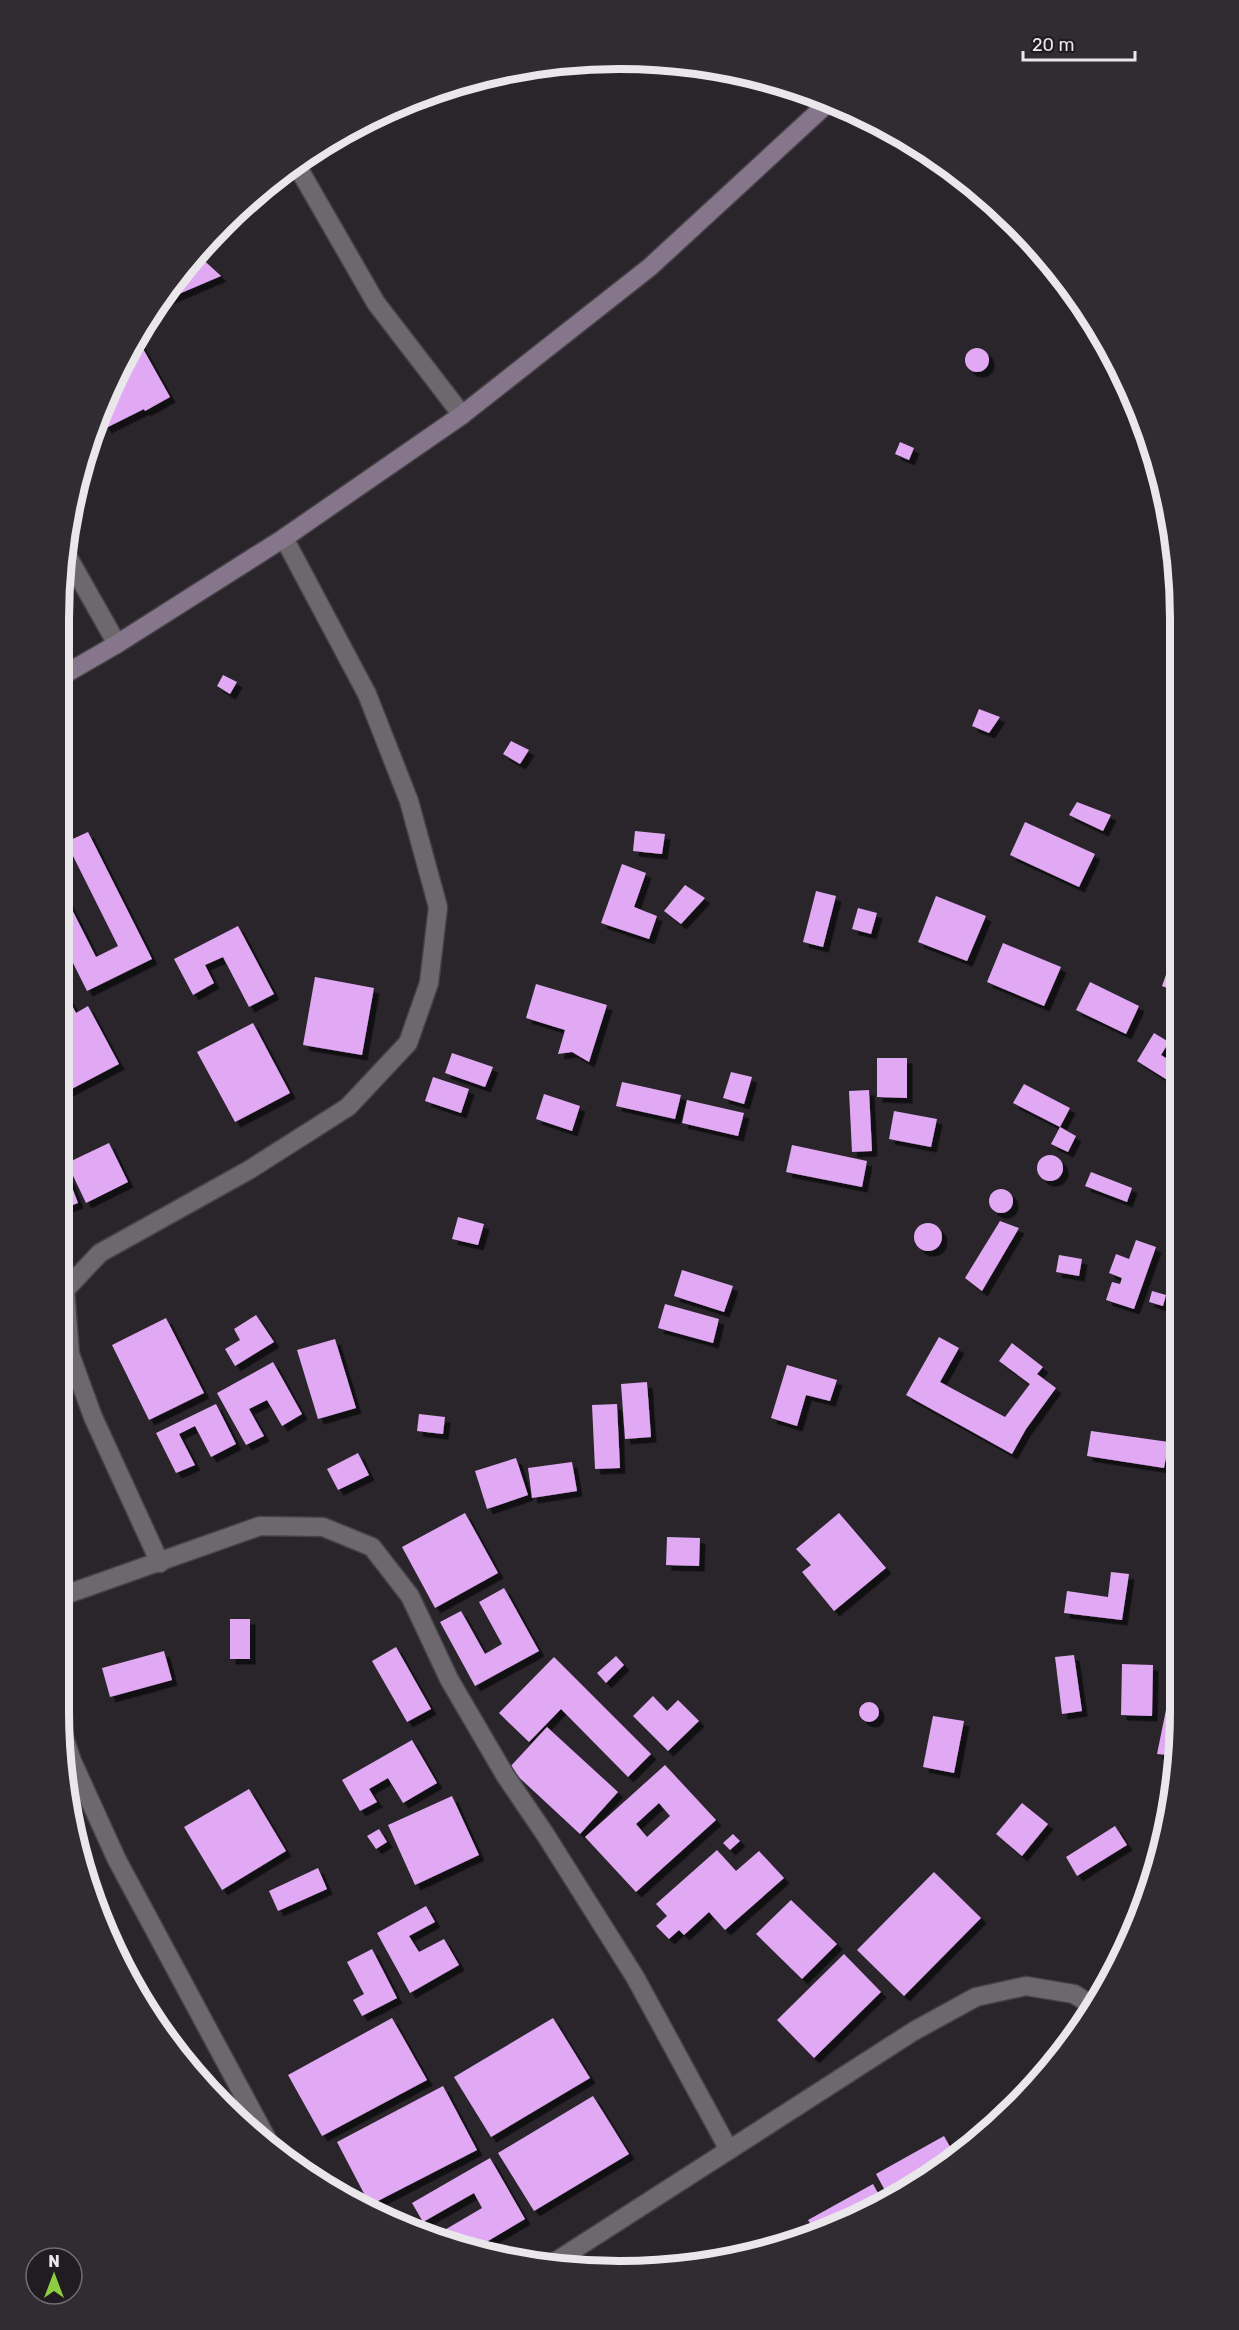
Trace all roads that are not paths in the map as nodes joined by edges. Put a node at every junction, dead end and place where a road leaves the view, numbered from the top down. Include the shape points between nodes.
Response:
1 (822, 108) edge
2 (300, 172) edge
3 (462, 415) junction
4 (284, 538) junction
5 (72, 565) edge
6 (117, 644) junction
7 (69, 671) edge
8 (69, 1286) edge
9 (69, 1341) edge
10 (160, 1563) junction
11 (69, 1594) edge
12 (71, 1759) edge
13 (1086, 2002) edge
14 (261, 2127) edge
15 (729, 2150) junction
16 (562, 2258) edge

1 - 3 main road via 650,267
2 - 3 street via 376,303
3 - 4 main road
4 - 6 main road
4 - 8 street via 367,694 409,801 438,907 429,983 408,1043 348,1107 249,1170 100,1253
5 - 6 street
6 - 7 main road
9 - 10 street via 93,1417
10 - 11 street
10 - 15 street via 260,1526 323,1527 372,1547 410,1596 455,1689 505,1775 635,1977
12 - 14 street via 117,1860
13 - 15 street via 1074,1994 1026,1986 976,1997 914,2031
15 - 16 street

